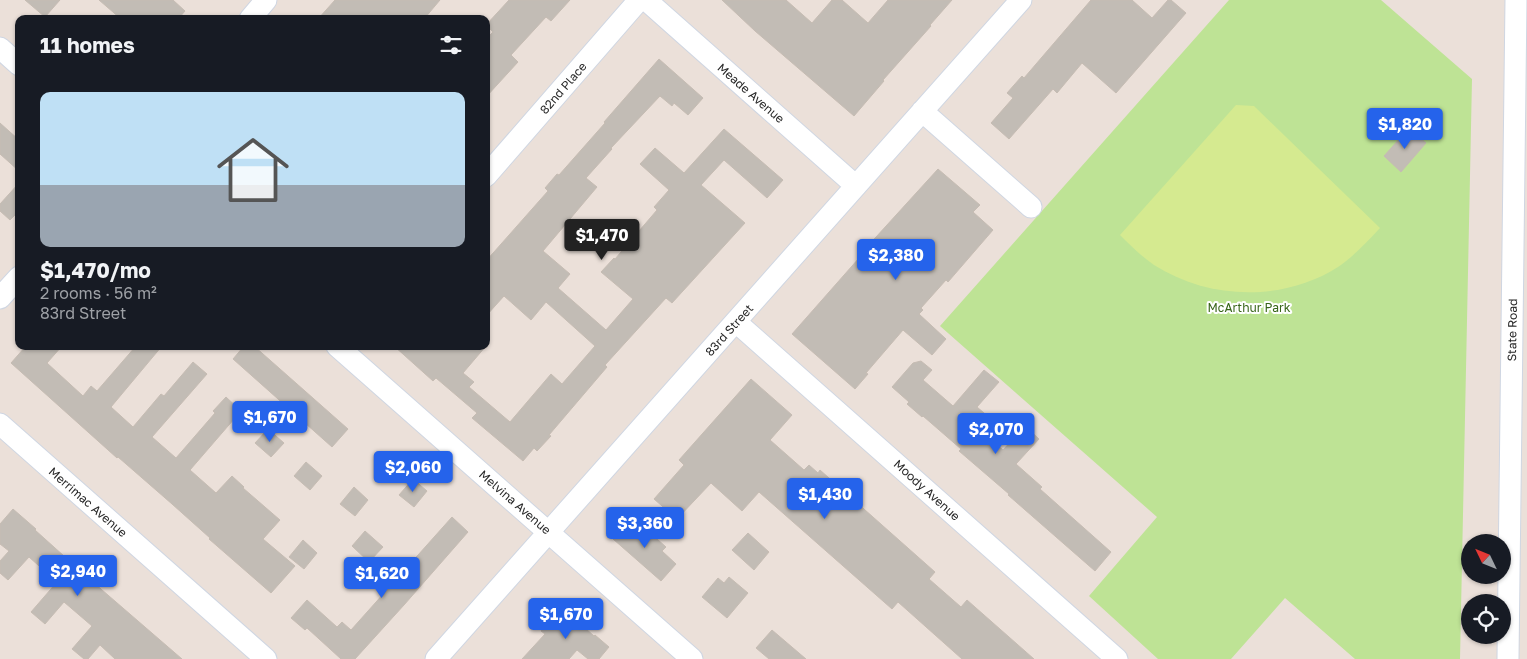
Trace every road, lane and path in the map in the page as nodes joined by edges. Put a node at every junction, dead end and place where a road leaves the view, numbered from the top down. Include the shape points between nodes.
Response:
1 (266, 0) edge
2 (639, 0) edge
3 (646, 0) edge
4 (1021, 0) edge
5 (1516, 0) edge
6 (253, 15) edge
7 (0, 48) edge
8 (15, 61) edge
9 (922, 111) junction
10 (490, 171) edge
11 (856, 186) junction
12 (1031, 207) dead end
13 (15, 281) edge
14 (0, 298) edge
15 (736, 322) junction
16 (343, 350) edge
17 (0, 424) edge
18 (549, 532) junction
19 (266, 659) edge
20 (436, 659) edge
21 (692, 659) edge
22 (1117, 659) edge
23 (1508, 659) edge

1 - 6 street
2 - 10 street, 82nd Place
3 - 11 street, Meade Avenue
4 - 9 street, 83rd Street
5 - 23 street, State Road
7 - 8 street
9 - 11 street, 83rd Street
9 - 12 street
11 - 15 street, 83rd Street
13 - 14 street
15 - 18 street, 83rd Street
15 - 22 street, Moody Avenue
16 - 18 street, Melvina Avenue
17 - 19 street, Merrimac Avenue
18 - 20 street, 83rd Street
18 - 21 street, Melvina Avenue

